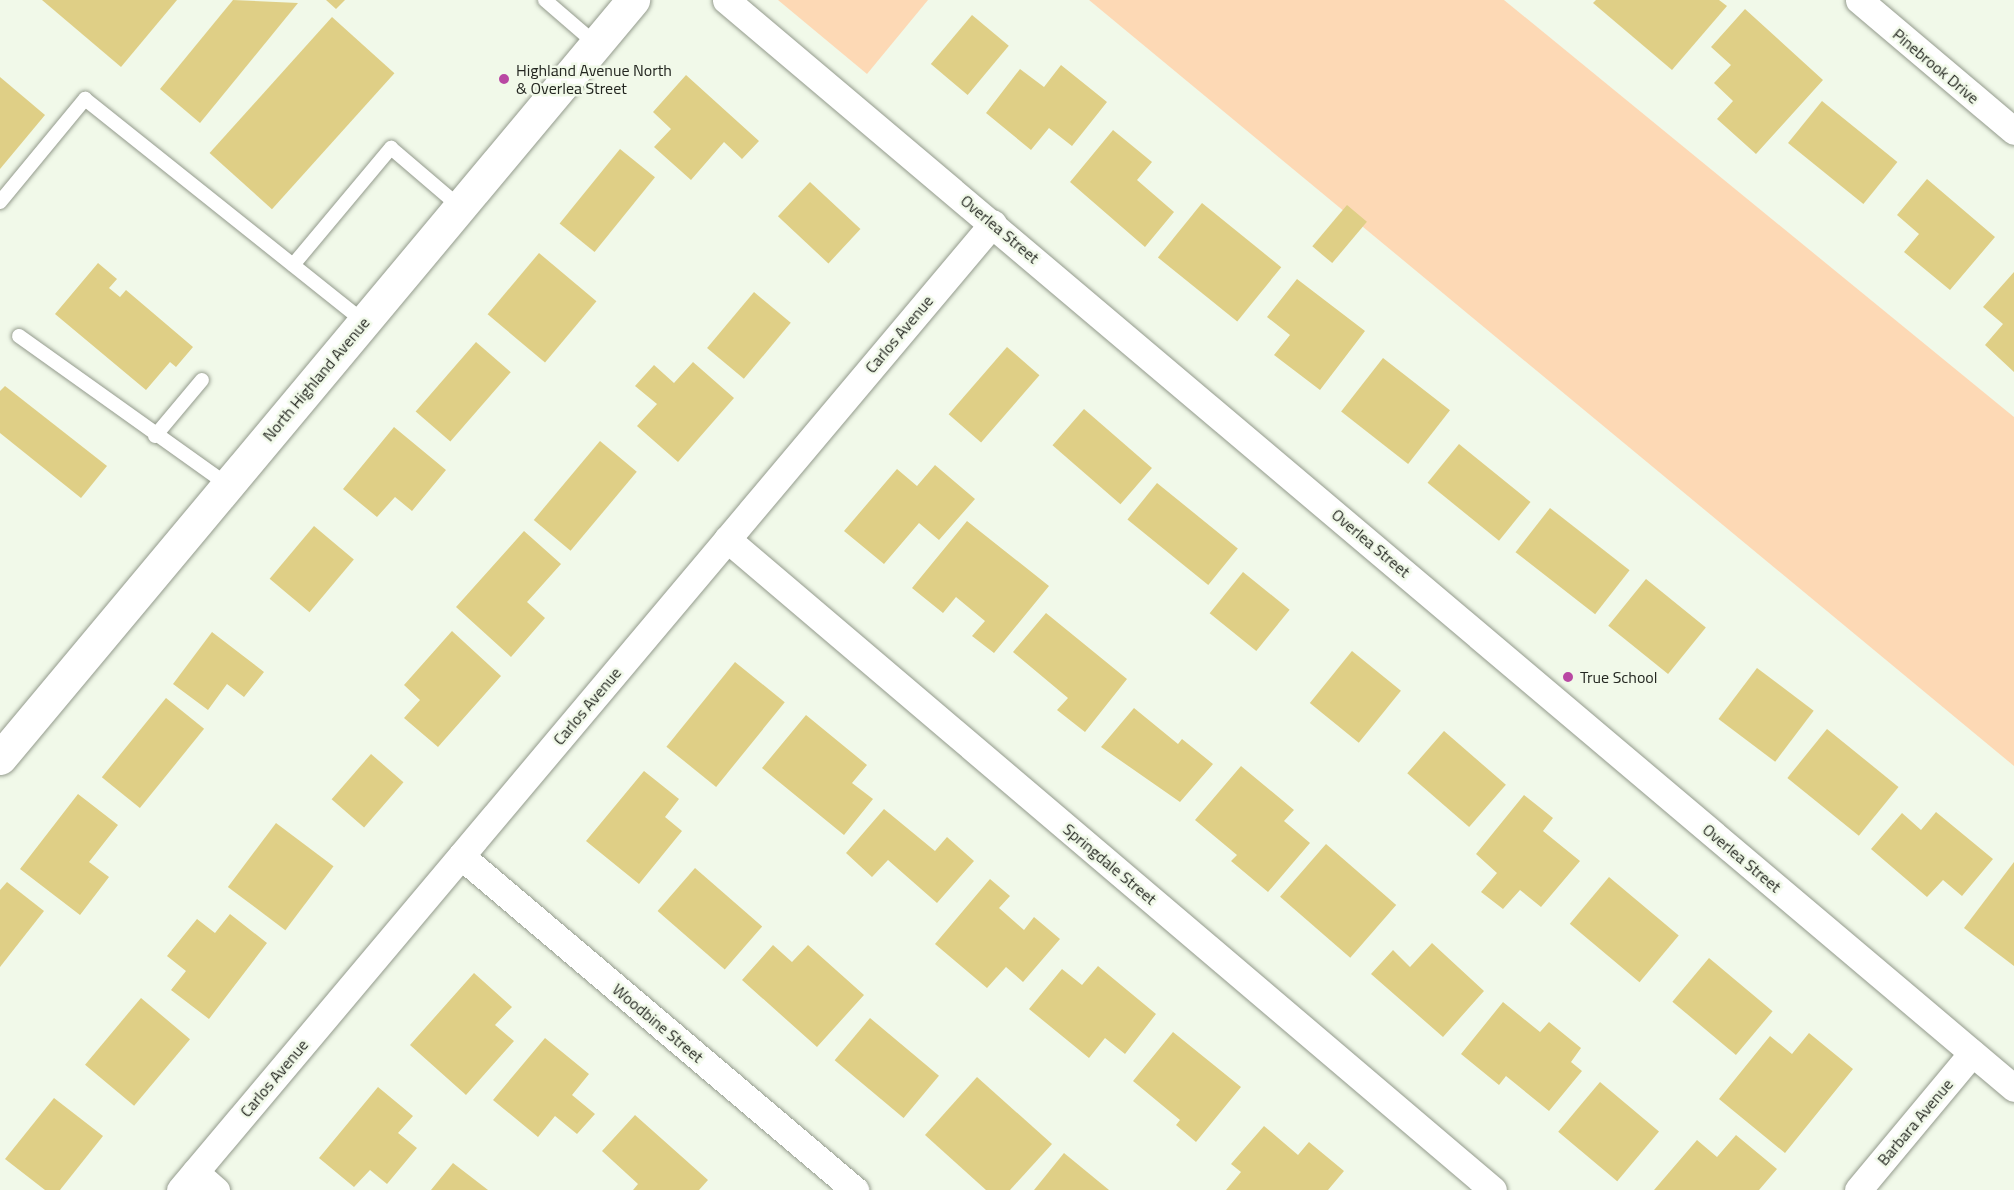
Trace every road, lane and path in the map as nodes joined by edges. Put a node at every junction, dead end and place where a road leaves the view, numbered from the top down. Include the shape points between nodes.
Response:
1 (545, 0) edge
2 (633, 0) edge
3 (726, 0) edge
4 (1859, 0) edge
5 (596, 44) junction
6 (2014, 131) edge
7 (0, 201) edge
8 (460, 207) junction
9 (993, 223) junction
10 (293, 265) junction
11 (364, 322) junction
12 (19, 336) dead end
13 (202, 380) dead end
14 (155, 436) junction
15 (228, 485) junction
16 (727, 539) junction
17 (0, 758) edge
18 (461, 856) junction
19 (1972, 1053) junction
20 (2014, 1088) edge
21 (187, 1181) edge
22 (216, 1190) edge
23 (855, 1190) edge
24 (1493, 1190) edge
25 (1858, 1190) edge

1 - 5 lane
2 - 5 street, North Highland Avenue
3 - 9 street, Overlea Street
4 - 6 street, Pinebrook Drive
5 - 8 street, North Highland Avenue
7 - 10 lane via 85,99
8 - 10 lane via 391,148
8 - 11 street, North Highland Avenue
9 - 16 street, Carlos Avenue
9 - 19 street, Overlea Street
10 - 11 lane
11 - 15 street, North Highland Avenue
12 - 14 lane
13 - 14 lane
14 - 15 lane
15 - 17 street, North Highland Avenue
16 - 18 street, Carlos Avenue
16 - 24 street, Springdale Street
18 - 21 street, Carlos Avenue
18 - 23 street, Woodbine Street
19 - 20 street, Overlea Street
19 - 25 street, Barbara Avenue
21 - 22 street

